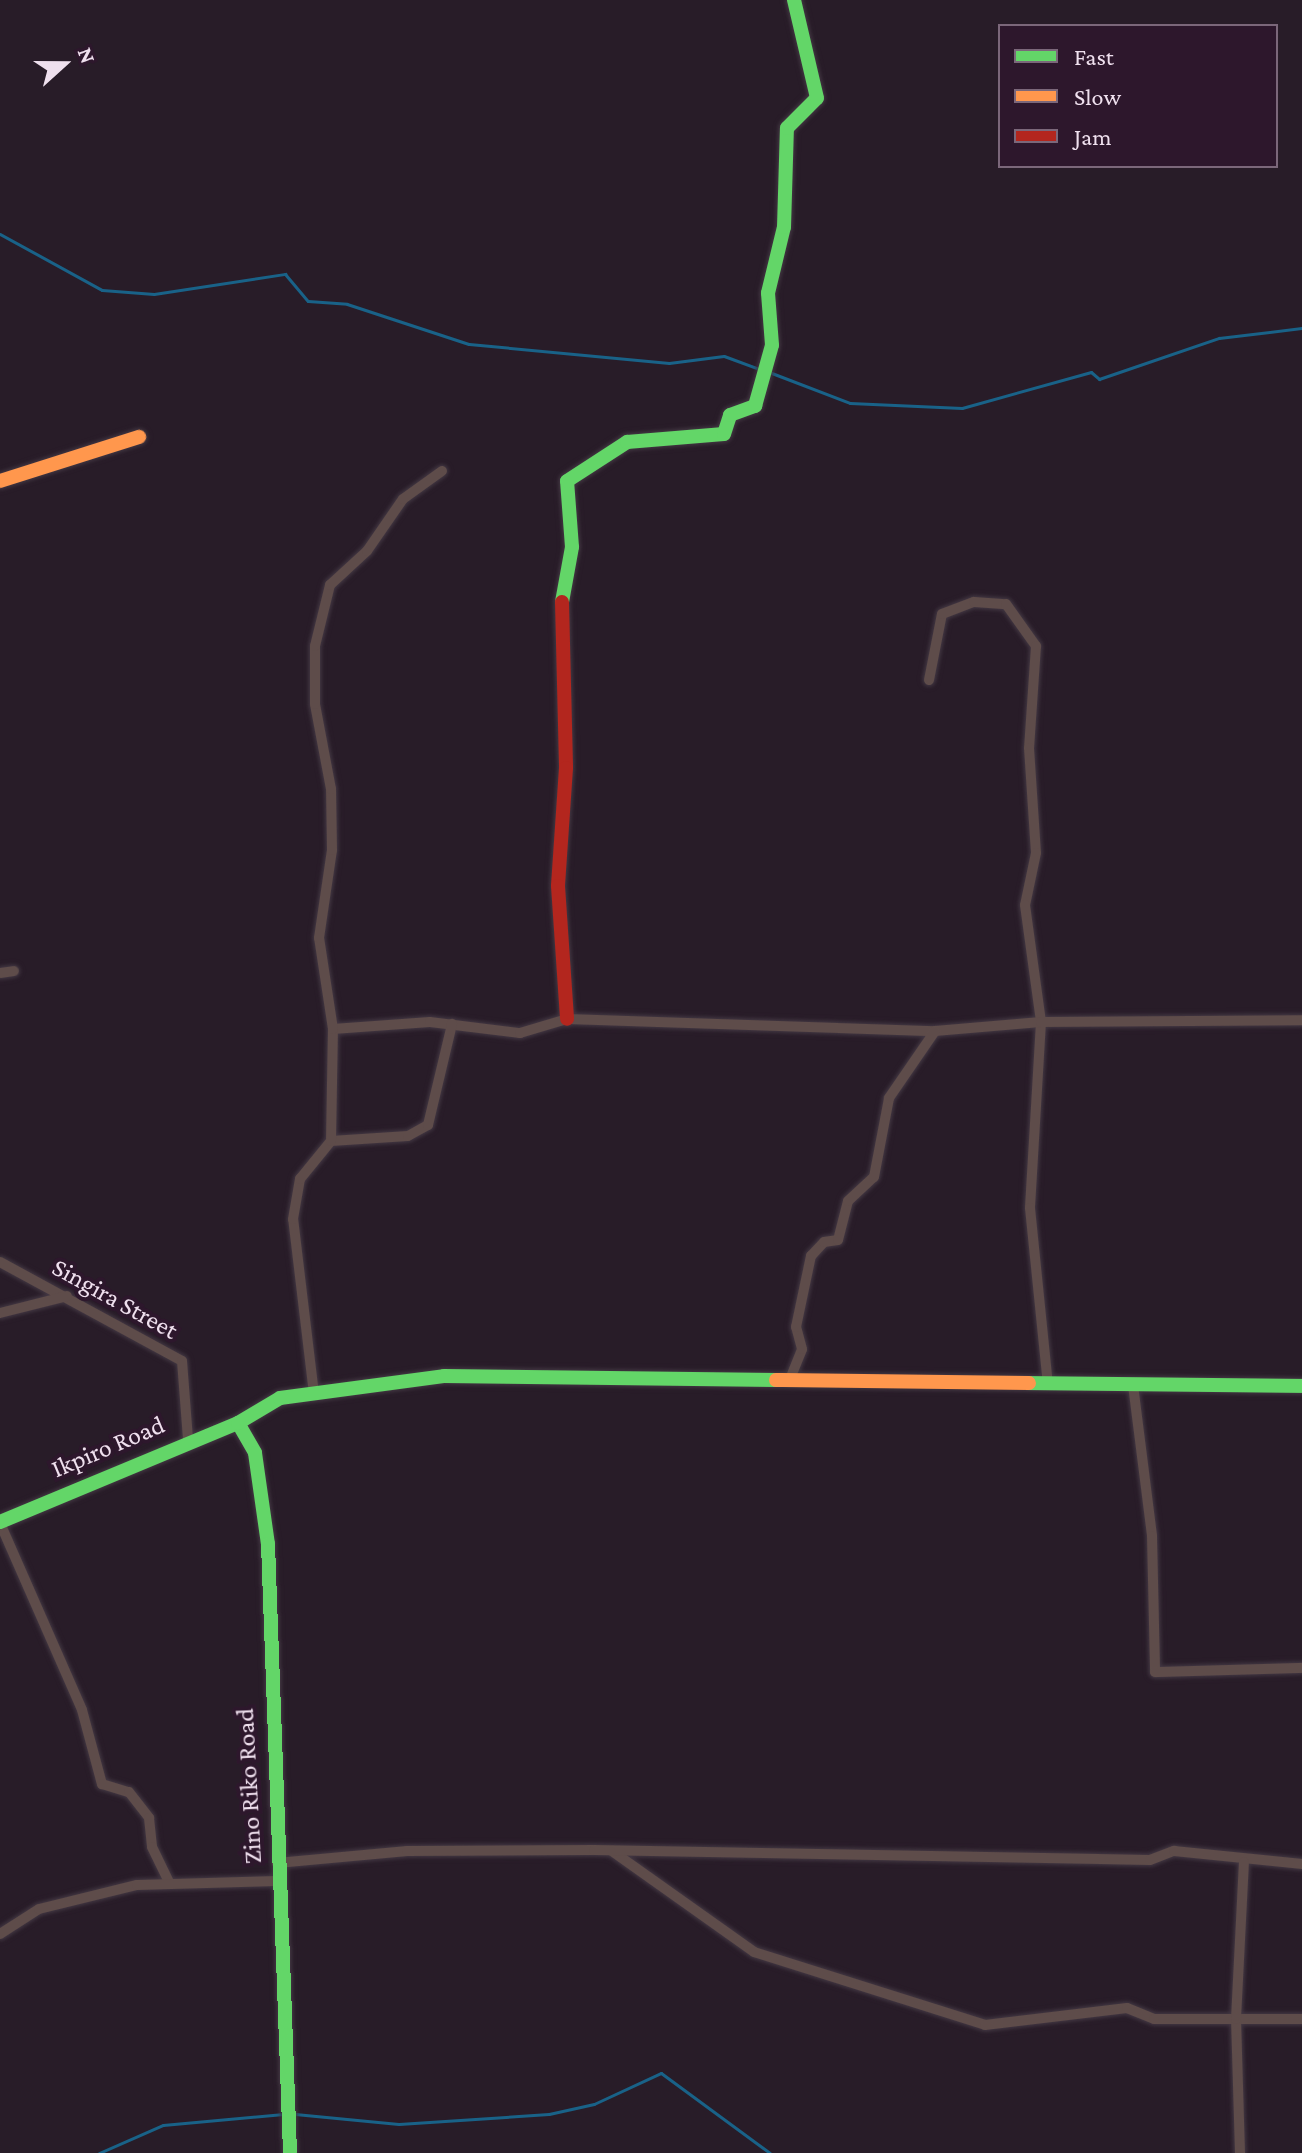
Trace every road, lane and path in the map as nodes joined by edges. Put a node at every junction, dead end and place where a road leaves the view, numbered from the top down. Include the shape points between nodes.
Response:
1 (794, 0) edge
2 (139, 437) dead end
3 (442, 471) dead end
4 (0, 481) edge
5 (929, 680) dead end
6 (14, 971) dead end
7 (0, 973) edge
8 (567, 1019) junction
9 (1302, 1020) edge
10 (1041, 1022) junction
11 (452, 1024) junction
12 (333, 1029) junction
13 (935, 1031) junction
14 (331, 1141) junction
15 (0, 1262) edge
16 (67, 1296) junction
17 (0, 1313) edge
18 (790, 1379) junction
19 (1048, 1384) junction
20 (1133, 1385) junction
21 (1302, 1386) edge
22 (314, 1394) junction
23 (238, 1423) junction
24 (188, 1439) junction
25 (0, 1522) edge
26 (1302, 1668) edge
27 (611, 1850) junction
28 (1244, 1862) junction
29 (277, 1863) junction
30 (1302, 1864) edge
31 (277, 1881) junction
32 (170, 1884) junction
33 (0, 1934) edge
34 (1236, 2019) junction
35 (1302, 2019) edge
36 (290, 2153) edge
37 (1240, 2153) edge

1 - 8 street via 817,98 787,128 784,227 768,293 772,345 755,406 730,415 724,434 627,442 567,481 572,547 562,589 566,768 558,886
2 - 4 street
3 - 12 street via 403,499 322,602 315,704 331,789 332,850 319,938
5 - 10 street via 942,614 974,602 1006,604 1036,646 1029,748 1036,853 1025,905
6 - 7 street
8 - 11 street via 520,1033
8 - 13 street
9 - 10 street
10 - 13 street
10 - 19 street via 1030,1208
11 - 12 street
11 - 14 street via 428,1125 408,1136
12 - 14 street
13 - 18 street via 889,1098 874,1177 848,1201 838,1240 824,1242 811,1256 796,1327 802,1349
14 - 22 street via 300,1179 293,1219
15 - 16 street, Singira Street
16 - 17 street
16 - 24 street, Singira Street via 182,1361
18 - 19 street, Ikpiro Road
18 - 22 street, Ikpiro Road via 444,1376
19 - 20 street, Ikpiro Road
20 - 21 street, Ikpiro Road
20 - 26 street via 1152,1536 1155,1672
22 - 23 street, Ikpiro Road via 280,1398
23 - 24 street, Ikpiro Road
23 - 29 street, Zino Riko Road via 255,1453 268,1544
24 - 25 street, Ikpiro Road
25 - 32 street via 82,1710 102,1784 129,1792 149,1818 152,1847
27 - 28 street via 1150,1860 1174,1851
27 - 29 street via 407,1851
27 - 34 street via 754,1952 913,2007 985,2025 1127,2008 1154,2019
28 - 30 street
28 - 34 street
29 - 31 street, Zino Riko Road
31 - 32 street
31 - 36 street, Zino Riko Road
32 - 33 street via 39,1909
34 - 35 street
34 - 37 street

